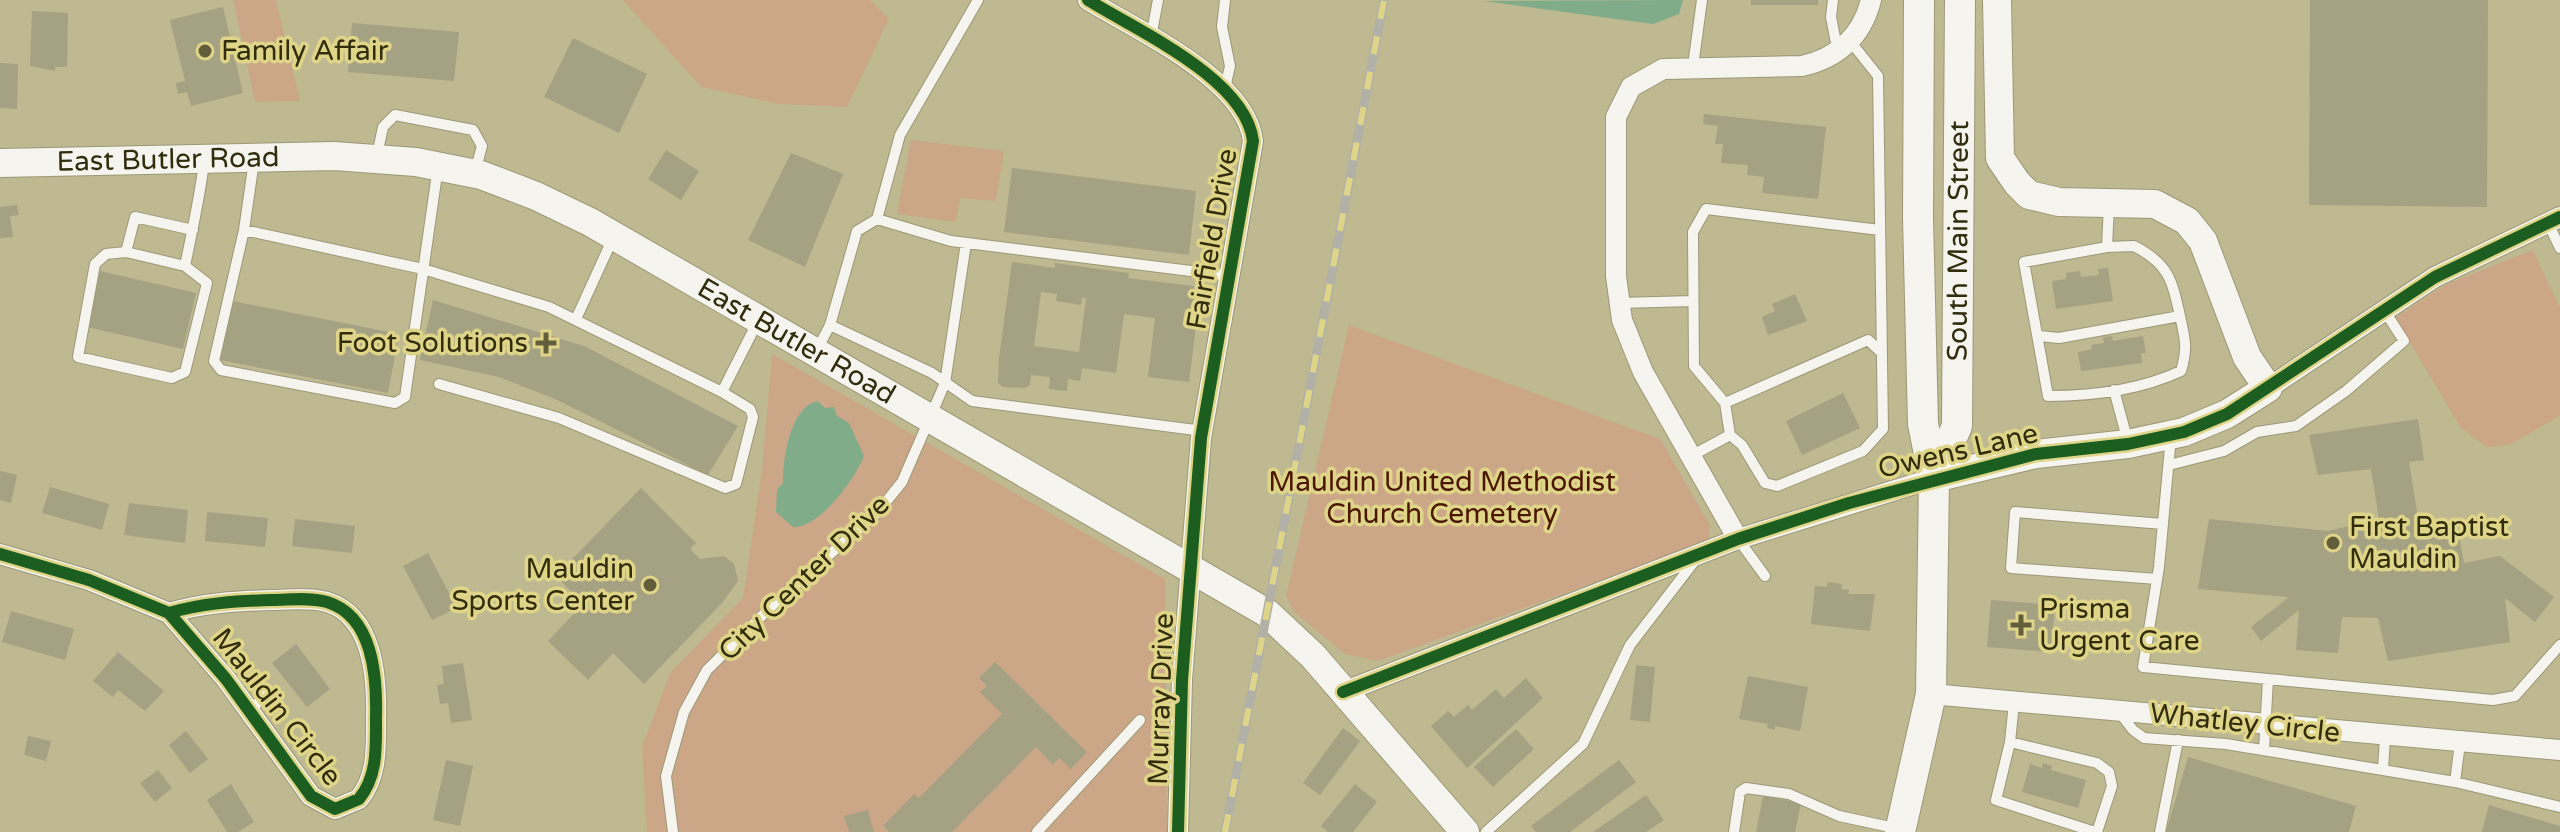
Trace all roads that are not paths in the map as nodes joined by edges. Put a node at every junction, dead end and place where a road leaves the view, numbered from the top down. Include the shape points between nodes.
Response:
1 (978, 0) edge
2 (1088, 0) edge
3 (1158, 0) edge
4 (1225, 0) edge
5 (1702, 0) edge
6 (1833, 0) edge
7 (1871, 0) edge
8 (1919, 0) edge
9 (1960, 0) edge
10 (1997, 0) edge
11 (1151, 39) junction
12 (1844, 47) junction
13 (1693, 66) junction
14 (1225, 88) junction
15 (376, 158) junction
16 (255, 159) junction
17 (204, 160) junction
18 (0, 163) edge
19 (438, 165) junction
20 (475, 174) junction
21 (2109, 202) junction
22 (877, 219) junction
23 (2554, 220) edge
24 (193, 230) junction
25 (244, 230) junction
26 (1880, 230) junction
27 (614, 237) junction
28 (966, 243) junction
29 (2107, 247) junction
30 (2560, 248) edge
31 (126, 252) junction
32 (185, 266) junction
33 (423, 269) junction
34 (1231, 276) junction
35 (1693, 301) junction
36 (1619, 303) junction
37 (2384, 310) junction
38 (2180, 316) junction
39 (576, 319) junction
40 (758, 321) junction
41 (830, 325) junction
42 (2039, 336) junction
43 (815, 353) junction
44 (1882, 353) junction
45 (945, 383) junction
46 (439, 384) dead end
47 (2268, 388) junction
48 (2114, 390) junction
49 (722, 392) junction
50 (1725, 403) junction
51 (931, 417) junction
52 (1203, 431) junction
53 (2172, 434) junction
54 (1730, 435) junction
55 (2128, 444) junction
56 (1691, 456) junction
57 (2169, 465) junction
58 (1934, 478) junction
59 (2163, 524) junction
60 (1738, 539) junction
61 (0, 554) edge
62 (1698, 557) junction
63 (1191, 567) junction
64 (1765, 576) dead end
65 (2157, 579) junction
66 (169, 613) junction
67 (2560, 645) edge
68 (2268, 679) junction
69 (1343, 692) junction
70 (267, 694) dead end
71 (1931, 694) junction
72 (2014, 703) junction
73 (249, 711) junction
74 (2118, 711) junction
75 (1140, 720) dead end
76 (2266, 725) junction
77 (2385, 737) junction
78 (2178, 740) junction
79 (2010, 742) junction
80 (2460, 743) junction
81 (2264, 750) junction
82 (2560, 750) edge
83 (2383, 770) junction
84 (2455, 782) junction
85 (2560, 807) edge
86 (1458, 829) edge
87 (1900, 831) edge
88 (673, 832) edge
89 (1037, 832) edge
90 (1178, 832) edge
91 (1486, 832) edge
92 (1734, 832) edge
93 (2096, 832) edge
94 (2160, 832) edge

1 - 22 lane via 900,135
2 - 11 street, Fairfield Drive
3 - 11 lane
4 - 14 lane via 1222,27 1230,66
5 - 13 lane
6 - 12 lane via 1831,17
7 - 12 street
8 - 58 main road, South Main Street via 1923,424
9 - 58 main road, South Main Street via 1957,426
10 - 21 main road via 2000,158 2029,195 2059,202
11 - 14 street, Fairfield Drive
12 - 13 street via 1802,66
12 - 26 lane via 1878,76
13 - 36 street via 1645,76 1631,87 1616,117
14 - 34 street, Fairfield Drive via 1243,109 1253,141
15 - 16 main road, East Butler Road
15 - 19 main road, East Butler Road
15 - 20 lane via 383,127 395,115 473,130 482,146
16 - 17 main road, East Butler Road
16 - 25 lane
17 - 18 main road, East Butler Road
17 - 24 lane
19 - 20 main road, East Butler Road
19 - 33 lane
20 - 27 main road, East Butler Road via 536,196
21 - 29 lane
21 - 47 main road via 2164,207 2198,233 2247,357
22 - 28 lane
22 - 41 lane via 857,231
23 - 30 lane
23 - 37 street, Owens Lane via 2435,277
24 - 31 lane via 135,217
24 - 32 lane
25 - 33 lane
25 - 33 lane via 214,361 221,370 395,403 405,397
26 - 35 lane via 1706,209 1693,232
26 - 44 lane
27 - 39 lane
27 - 40 main road, East Butler Road
28 - 34 lane
28 - 45 lane, City Center Drive
29 - 38 lane via 2134,246 2152,255 2166,270
29 - 42 lane via 2024,262
31 - 32 lane
31 - 32 lane via 106,254 95,264 78,357 172,378 185,372 207,283
33 - 39 lane
34 - 52 street, Fairfield Drive
35 - 36 lane
35 - 50 lane via 1694,366
36 - 56 street via 1643,372
37 - 47 street, Owens Lane
37 - 57 lane via 2404,341 2346,391 2296,426 2257,432 2224,451
38 - 42 lane via 2059,338
38 - 48 lane via 2187,337 2181,371 2155,383
39 - 49 lane
40 - 43 main road, East Butler Road
40 - 49 lane
41 - 43 lane
41 - 45 lane
42 - 48 lane via 2048,396
43 - 51 main road, East Butler Road
44 - 50 lane via 1868,340
44 - 54 lane via 1883,429 1863,451 1777,486 1765,483
45 - 51 lane, City Center Drive
45 - 52 lane via 972,401
46 - 49 lane via 559,418 725,488 736,484 753,417 750,409
47 - 53 main road, Owens Lane via 2227,414
48 - 55 lane
50 - 54 lane
51 - 63 main road, East Butler Road
51 - 88 lane, City Center Drive via 902,482 877,513 707,670 684,712 666,776
52 - 63 street, Fairfield Drive
53 - 55 main road, Owens Lane
53 - 57 lane
54 - 56 lane
55 - 58 main road, Owens Lane via 2036,454
56 - 60 street
57 - 59 lane
58 - 60 street, Owens Lane
58 - 71 main road, South Main Street
59 - 65 lane
59 - 65 lane via 2015,512 2011,568
60 - 62 street, Owens Lane
60 - 64 lane
61 - 66 street, Mauldin Circle via 75,575
62 - 69 street, Owens Lane
62 - 91 lane via 1630,645 1583,744
63 - 69 main road, East Butler Road via 1267,613
63 - 90 street, Murray Drive
65 - 68 lane via 2143,667
66 - 73 street, Mauldin Circle
66 - 73 street, Mauldin Circle via 248,600 300,599 327,602 349,615 369,647 376,706 373,773 364,793 344,808 319,803
67 - 68 lane via 2515,696 2493,700
68 - 76 lane
69 - 86 main road, East Butler Road
70 - 73 lane
71 - 72 street, Whatley Circle
71 - 87 main road, South Main Street
72 - 74 street, Whatley Circle
72 - 79 lane
74 - 76 street, Whatley Circle
74 - 78 lane via 2144,738
75 - 89 lane
76 - 77 street, Whatley Circle
76 - 81 lane
77 - 80 street, Whatley Circle
77 - 83 lane
78 - 81 lane
78 - 94 lane
79 - 93 lane via 1996,800
79 - 93 lane via 2097,763 2109,772 2112,786
80 - 82 street, Whatley Circle
80 - 84 lane
81 - 83 lane
83 - 84 lane
84 - 85 lane
87 - 92 lane via 1839,816 1789,794 1746,788 1740,792

